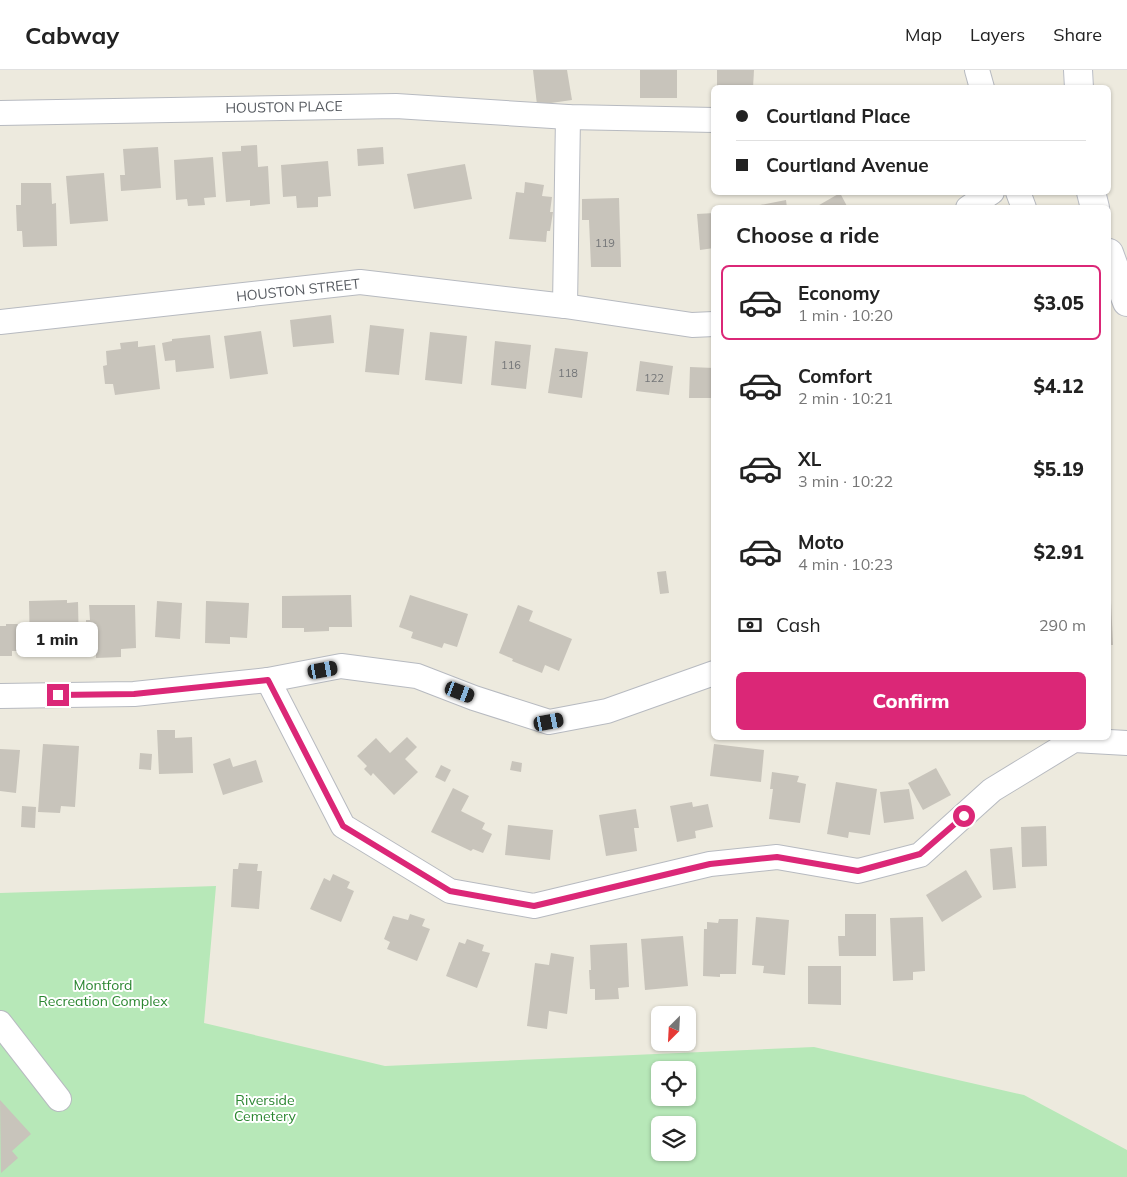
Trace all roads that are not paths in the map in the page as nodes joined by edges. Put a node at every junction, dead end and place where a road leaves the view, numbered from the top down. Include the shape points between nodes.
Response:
1 (976, 70) edge
2 (1078, 70) edge
3 (981, 85) edge
4 (1079, 85) edge
5 (0, 113) edge
6 (568, 117) junction
7 (711, 120) edge
8 (988, 195) edge
9 (972, 205) edge
10 (1111, 258) edge
11 (1127, 302) edge
12 (565, 306) junction
13 (0, 322) edge
14 (711, 324) edge
15 (711, 674) edge
16 (268, 680) junction
17 (0, 696) edge
18 (1127, 743) edge
19 (0, 1023) edge
20 (59, 1099) dead end

1 - 3 street
2 - 4 street
5 - 6 street, HOUSTON PLACE via 396,106
6 - 7 street, HOUSTON PLACE
6 - 12 street
8 - 9 street
10 - 11 street
12 - 13 street, HOUSTON STREET via 360,282
12 - 14 street, HOUSTON STREET via 692,325
15 - 16 street via 607,711 549,722 417,676 342,666
16 - 17 street via 134,694
16 - 18 street via 343,826 450,891 534,906 710,864 777,857 858,871 920,854 992,790 1074,740
19 - 20 street

